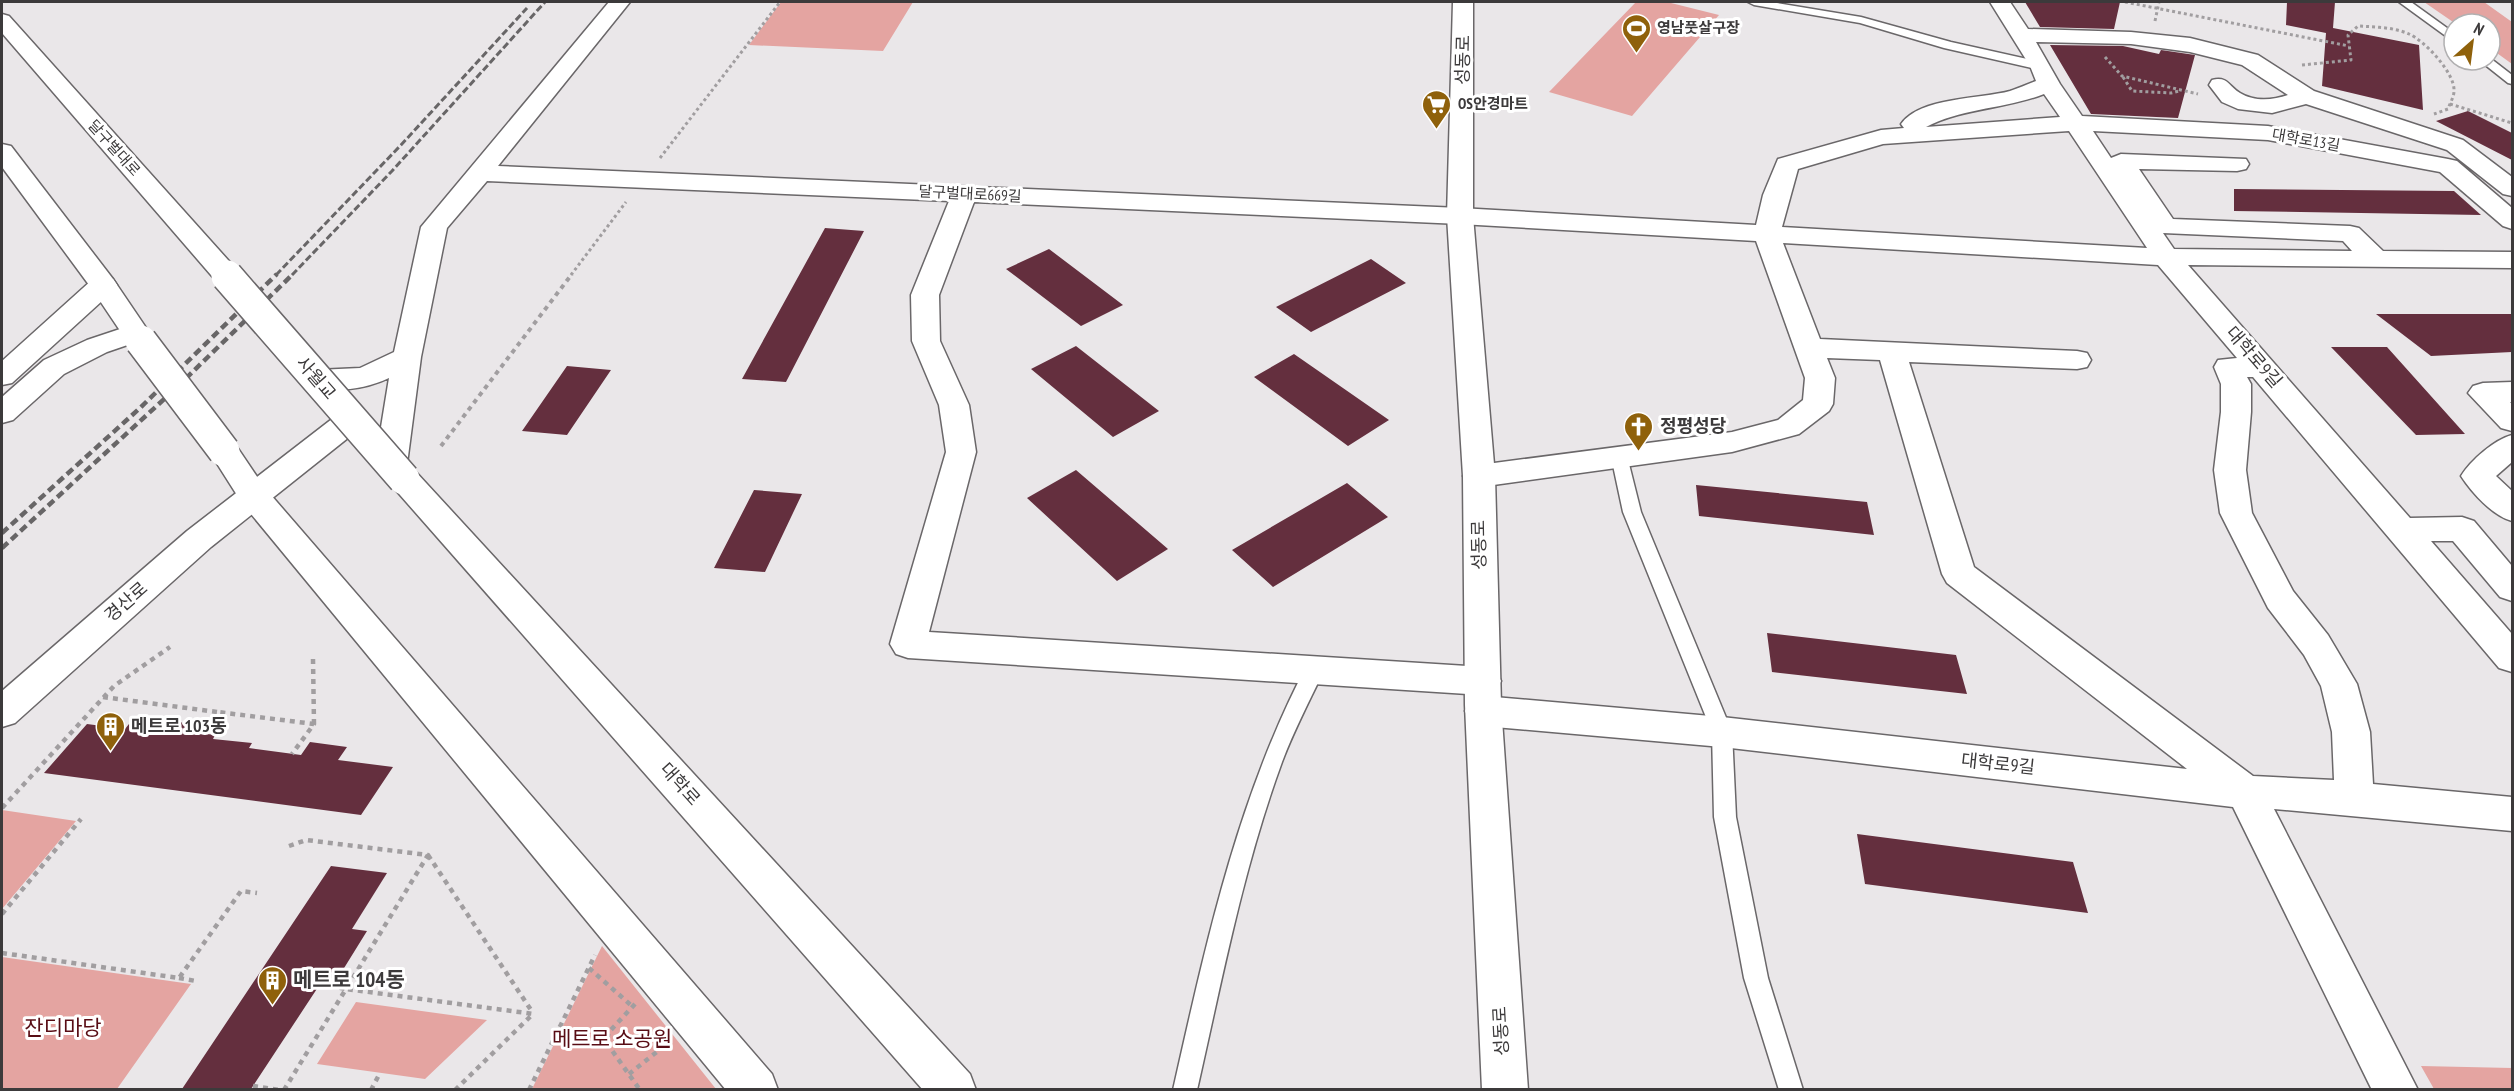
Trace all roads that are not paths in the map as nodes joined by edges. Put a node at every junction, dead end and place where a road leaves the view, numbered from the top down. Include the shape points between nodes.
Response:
1 (620, 2) edge
2 (1463, 2) edge
3 (1754, 2) edge
4 (2000, 2) edge
5 (2404, 2) edge
6 (2, 20) edge
7 (2442, 29) edge
8 (2022, 34) junction
9 (2045, 75) junction
10 (2306, 96) junction
11 (2078, 123) junction
12 (2230, 131) junction
13 (1898, 136) junction
14 (2, 151) edge
15 (2236, 164) dead end
16 (480, 173) junction
17 (2512, 189) edge
18 (965, 193) junction
19 (1460, 216) junction
20 (2512, 221) edge
21 (1767, 234) junction
22 (2166, 257) junction
23 (2374, 258) junction
24 (2512, 260) edge
25 (227, 276) joint
26 (103, 285) junction
27 (138, 337) junction
28 (1809, 348) junction
29 (1892, 352) junction
30 (407, 357) junction
31 (2077, 360) dead end
32 (2263, 368) junction
33 (2, 376) edge
34 (317, 379) junction
35 (2512, 392) edge
36 (2, 413) edge
37 (352, 419) junction
38 (2512, 421) edge
39 (2512, 445) edge
40 (1619, 456) junction
41 (397, 472) junction
42 (1479, 476) junction
43 (253, 495) junction
44 (2512, 510) edge
45 (2512, 528) edge
46 (2462, 529) junction
47 (2404, 530) junction
48 (2512, 588) edge
49 (2512, 658) edge
50 (1314, 670) junction
51 (1483, 696) junction
52 (2, 712) edge
53 (1722, 732) junction
54 (2245, 792) junction
55 (2354, 799) junction
56 (2512, 814) edge
57 (756, 1089) edge
58 (954, 1089) edge
59 (1185, 1089) edge
60 (1505, 1089) edge
61 (1791, 1089) edge
62 (2396, 1089) edge

1 - 16 street
2 - 19 street, 성동로
3 - 9 lane via 1861,20
4 - 8 street, 대학로9길
5 - 7 lane
6 - 25 street, 달구벌대로
8 - 9 street, 대학로9길
8 - 10 street via 2131,38 2190,45 2250,60
9 - 11 street, 대학로9길
9 - 13 street via 2015,97 1938,111
10 - 12 street via 2266,107 2232,98 2222,90 2209,93
10 - 17 street via 2455,145
11 - 12 street, 대학로13길
11 - 13 street, 대학로13길
11 - 22 street, 대학로9길
12 - 20 street, 대학로13길 via 2268,133 2448,166
13 - 21 street, 대학로13길 via 1881,137 1787,164
14 - 26 street
15 - 23 street via 2121,161 2165,226 2350,234
16 - 18 street, 달구벌대로669길
16 - 30 street via 434,227
18 - 19 street, 달구벌대로669길
18 - 50 street, 대학로9길 via 926,295 926,341 954,405 961,452 908,644
19 - 21 street, 달구벌대로669길
19 - 42 street, 성동로
21 - 22 street, 달구벌대로669길
21 - 28 street
22 - 23 street, 달구벌대로669길
22 - 32 street, 대학로9길
23 - 24 street, 달구벌대로669길
25 - 34 street, 사월교, bridge
26 - 27 street
26 - 33 street
27 - 36 street via 97,346 54,367
27 - 43 street, bridge
28 - 29 street
28 - 40 street via 1820,378 1818,404 1788,427 1732,442
29 - 31 street
29 - 54 street via 1959,574
30 - 34 street via 363,379
30 - 41 street
32 - 47 street, 대학로9길
32 - 55 street via 2228,367 2236,384 2230,470 2236,513 2280,599 2316,645 2339,684 2351,732
34 - 37 street, 사월교, bridge
35 - 38 street via 2483,393
37 - 41 street, 사월교, bridge
37 - 43 street, 경산로
39 - 44 street via 2477,476
40 - 42 street
40 - 53 lane via 1632,512
41 - 58 street, 대학로
42 - 51 street, 성동로
43 - 52 street, 경산로
43 - 57 street
45 - 46 street
46 - 47 street
46 - 48 street
47 - 49 street, 대학로9길
50 - 51 street, 대학로9길
50 - 59 lane via 1272,761 1246,845
51 - 53 street, 대학로9길
51 - 60 street, 성동로
53 - 54 street, 대학로9길
53 - 61 lane via 1725,817 1754,967
54 - 55 street, 대학로9길
54 - 62 street
55 - 56 street, 대학로9길

